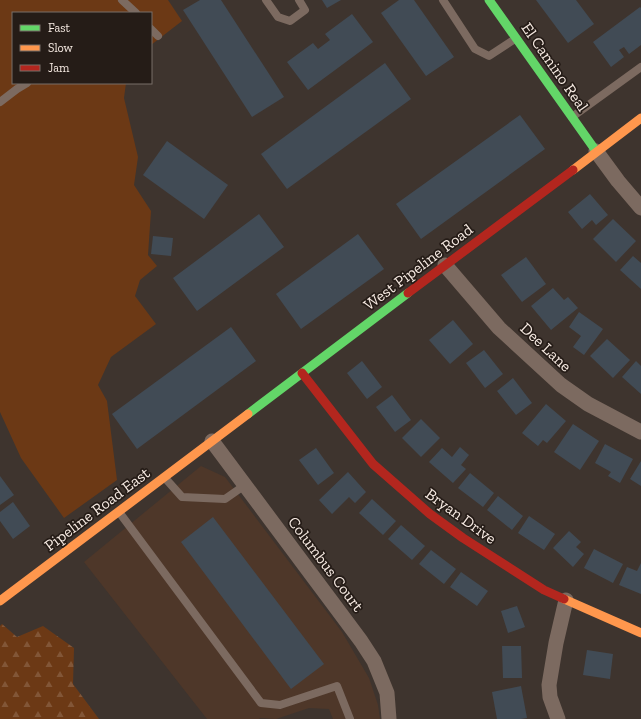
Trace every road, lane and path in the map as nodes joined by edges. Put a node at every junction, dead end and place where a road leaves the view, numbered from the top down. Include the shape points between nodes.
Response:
1 (122, 0) edge
2 (266, 0) edge
3 (299, 0) edge
4 (443, 0) edge
5 (489, 0) edge
6 (135, 12) edge
7 (152, 30) edge
8 (158, 36) dead end
9 (516, 39) junction
10 (641, 67) edge
11 (25, 84) edge
12 (0, 102) edge
13 (572, 117) junction
14 (641, 118) edge
15 (596, 151) junction
16 (641, 208) edge
17 (445, 266) junction
18 (302, 373) junction
19 (641, 432) edge
20 (212, 441) junction
21 (165, 477) junction
22 (245, 485) junction
23 (119, 512) junction
24 (566, 600) junction
25 (0, 602) edge
26 (641, 633) edge
27 (350, 719) edge
28 (389, 719) edge
29 (558, 719) edge

1 - 6 lane
2 - 3 lane via 278,18 290,21 305,10
4 - 9 lane via 475,49 489,56
5 - 9 main road, El Camino Real
7 - 8 lane
9 - 13 main road, El Camino Real
10 - 13 lane
11 - 12 lane
13 - 15 main road, El Camino Real
14 - 15 main road, West Pipeline Road
15 - 16 street
15 - 17 main road, West Pipeline Road
17 - 18 main road, West Pipeline Road
17 - 19 street, Dee Lane via 499,328 561,385 588,404
18 - 20 main road, West Pipeline Road
18 - 24 main road, Bryan Drive via 373,464 430,514 544,590
20 - 21 main road, Pipeline Road East
20 - 22 street, Columbus Court
21 - 22 lane via 182,497 225,499
21 - 23 main road, Pipeline Road East
22 - 28 street, Columbus Court via 374,661 386,694
23 - 25 main road, Pipeline Road East
23 - 27 lane via 261,703 280,705 338,686
24 - 26 main road, Bryan Drive
24 - 29 street via 549,685 550,697

